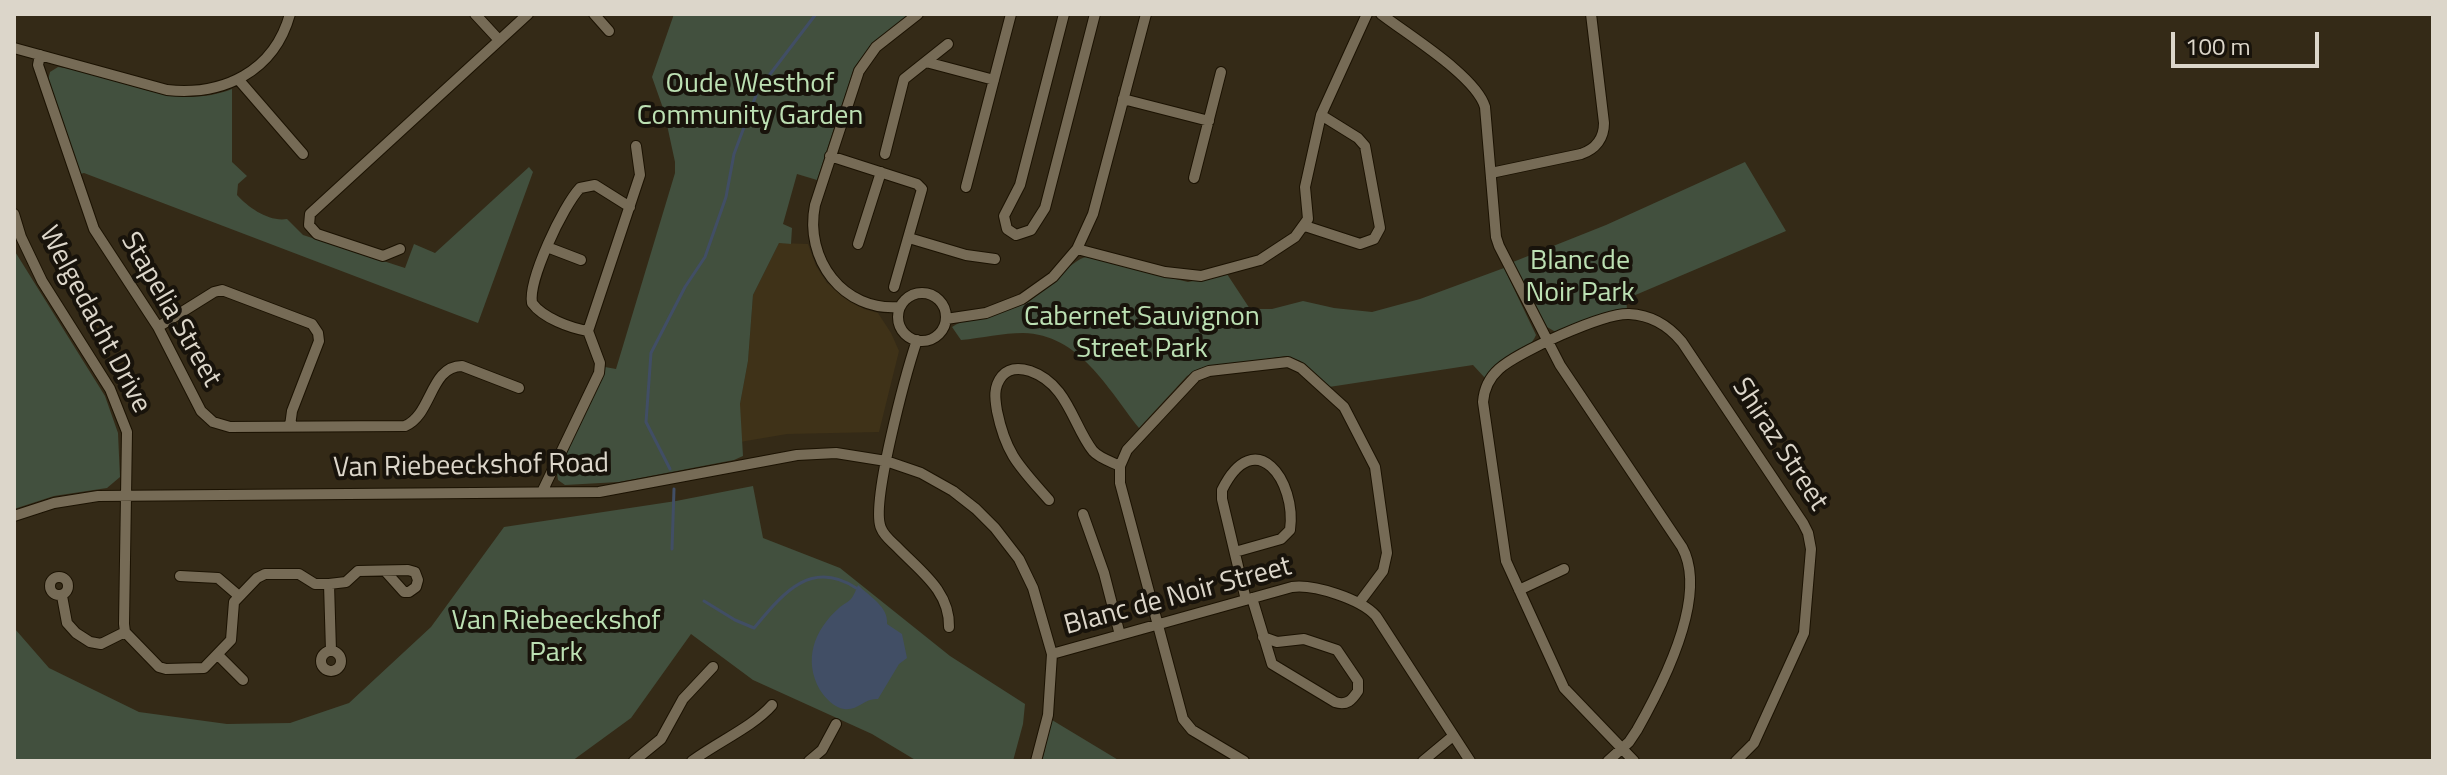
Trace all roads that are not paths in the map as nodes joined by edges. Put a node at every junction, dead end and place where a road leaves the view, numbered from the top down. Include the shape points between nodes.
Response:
1 (290, 14) edge
2 (475, 14) edge
3 (528, 14) edge
4 (594, 14) edge
5 (918, 14) edge
6 (1011, 14) edge
7 (1064, 14) edge
8 (1095, 14) edge
9 (1146, 14) edge
10 (1367, 14) edge
11 (1381, 14) edge
12 (1591, 14) edge
13 (609, 31) dead end
14 (499, 40) junction
15 (948, 44) dead end
16 (17, 51) edge
17 (40, 55) junction
18 (926, 62) junction
19 (1221, 72) dead end
20 (238, 79) junction
21 (994, 80) junction
22 (1123, 99) junction
23 (1321, 115) junction
24 (1209, 121) junction
25 (636, 146) dead end
26 (303, 154) dead end
27 (885, 154) dead end
28 (830, 156) junction
29 (881, 172) junction
30 (1491, 173) junction
31 (1194, 178) dead end
32 (966, 187) dead end
33 (630, 207) junction
34 (14, 214) edge
35 (1305, 226) junction
36 (909, 238) junction
37 (858, 244) dead end
38 (547, 247) junction
39 (400, 249) dead end
40 (1077, 249) junction
41 (995, 259) dead end
42 (581, 260) dead end
43 (894, 287) dead end
44 (900, 307) junction
45 (946, 319) junction
46 (158, 327) junction
47 (588, 331) junction
48 (917, 340) junction
49 (1548, 342) junction
50 (519, 388) dead end
51 (290, 426) junction
52 (886, 461) junction
53 (1120, 466) junction
54 (542, 492) junction
55 (127, 496) junction
56 (1049, 500) dead end
57 (1083, 514) dead end
58 (14, 516) edge
59 (1235, 552) junction
60 (1564, 569) dead end
61 (386, 572) dead end
62 (180, 576) dead end
63 (329, 584) junction
64 (1519, 590) junction
65 (62, 596) dead end
66 (239, 596) junction
67 (1249, 599) junction
68 (1359, 603) junction
69 (1158, 624) junction
70 (949, 627) dead end
71 (125, 632) junction
72 (1120, 635) junction
73 (1263, 637) junction
74 (331, 651) dead end
75 (1052, 654) junction
76 (218, 655) junction
77 (713, 667) dead end
78 (243, 680) dead end
79 (772, 705) dead end
80 (836, 724) dead end
81 (1453, 736) junction
82 (1622, 748) junction
83 (634, 761) edge
84 (692, 761) edge
85 (809, 761) edge
86 (1036, 761) edge
87 (1244, 761) edge
88 (1423, 761) edge
89 (1470, 761) edge
90 (1608, 761) edge
91 (1634, 761) edge
92 (1736, 761) edge

1 - 20 street via 268,55
2 - 14 street
3 - 14 street
4 - 13 street
5 - 28 street via 865,61
6 - 21 street
7 - 8 street via 1020,185 1004,216 1007,229 1016,235 1031,230 1045,208
9 - 22 street
10 - 23 street
11 - 30 street via 1477,89 1485,107
12 - 30 street via 1604,123 1600,140 1581,154
14 - 39 street via 310,214 309,225 317,234 383,256
15 - 18 street
16 - 17 street
17 - 20 street via 167,90 204,91
17 - 46 street, Stapelia Street via 38,65 94,229
18 - 21 street
18 - 27 street via 903,82
19 - 24 street
20 - 26 street
21 - 32 street
22 - 24 street
22 - 40 street via 1093,214
23 - 35 street via 1305,187
23 - 35 street via 1365,146 1380,228 1374,239 1360,244
24 - 31 street
25 - 33 street via 641,171
28 - 29 street
28 - 44 street via 812,221 820,259 853,297
29 - 36 street via 922,189
29 - 37 street
30 - 49 street via 1499,246
33 - 38 street via 599,187 583,186
33 - 47 street
34 - 55 street, Welgedacht Drive via 42,281 120,411 129,447
35 - 40 street via 1260,260 1201,276
36 - 41 street
36 - 43 street
38 - 42 street
38 - 47 street via 532,303 539,311
40 - 45 street via 1053,277 1022,299 986,313
44 - 45 street via 913,295 925,293 941,302
44 - 48 street via 901,328
45 - 48 street via 934,338
46 - 51 street, Stapelia Street via 208,419 230,427
46 - 51 street via 222,290 312,324 319,341
47 - 54 street via 599,373
48 - 52 street
49 - 64 street, Shiraz Street via 1498,370 1484,395 1504,552
49 - 82 street via 1688,561 1684,630 1642,721
49 - 92 street, Shiraz Street via 1615,315 1642,316 1668,328 1806,528 1811,549 1804,633 1754,743
50 - 51 street, Stapelia Street via 462,366 450,369 434,386 418,418 405,426
52 - 54 street, Van Riebeeckshof Road via 836,453 797,455 599,492
52 - 70 street via 880,527 940,593
52 - 75 street, Van Riebeeckshof Road via 953,491 995,528 1033,588
53 - 56 street via 1094,453 1073,411 1041,376 1027,370 1005,373 995,399 1003,439
53 - 68 street via 1132,444 1196,376 1280,361 1295,364 1344,407 1375,467 1386,562
53 - 69 street via 1121,488
54 - 55 street, Van Riebeeckshof Road
55 - 58 street, Van Riebeeckshof Road via 69,500
55 - 71 street, Welgedacht Drive
57 - 72 street
59 - 59 street via 1222,490 1242,465 1262,460 1275,468 1285,487 1290,530 1281,539
59 - 67 street
60 - 64 street
61 - 63 street via 358,571 346,582
62 - 66 street via 218,578
63 - 66 street via 315,584 299,574 265,574
63 - 74 street
64 - 82 street, Shiraz Street via 1564,688
65 - 71 street via 67,623 90,642 101,644
66 - 76 street via 232,610 231,640
67 - 68 street, Blanc de Noir Street via 1301,586
67 - 69 street, Blanc de Noir Street
67 - 73 street
68 - 81 street, Blanc de Noir Street via 1382,623
69 - 72 street, Blanc de Noir Street
69 - 87 street via 1185,723
71 - 76 street via 166,669 204,668
72 - 75 street, Blanc de Noir Street
73 - 73 street via 1277,642 1304,639 1334,648 1358,681 1358,691 1348,702 1335,702 1272,664
75 - 86 street, Van Riebeeckshof Road via 1048,715
76 - 78 street
77 - 83 street via 683,699 661,739
79 - 84 street
80 - 85 street via 822,750
81 - 88 street
81 - 89 street, Blanc de Noir Street
82 - 90 street
82 - 91 street

